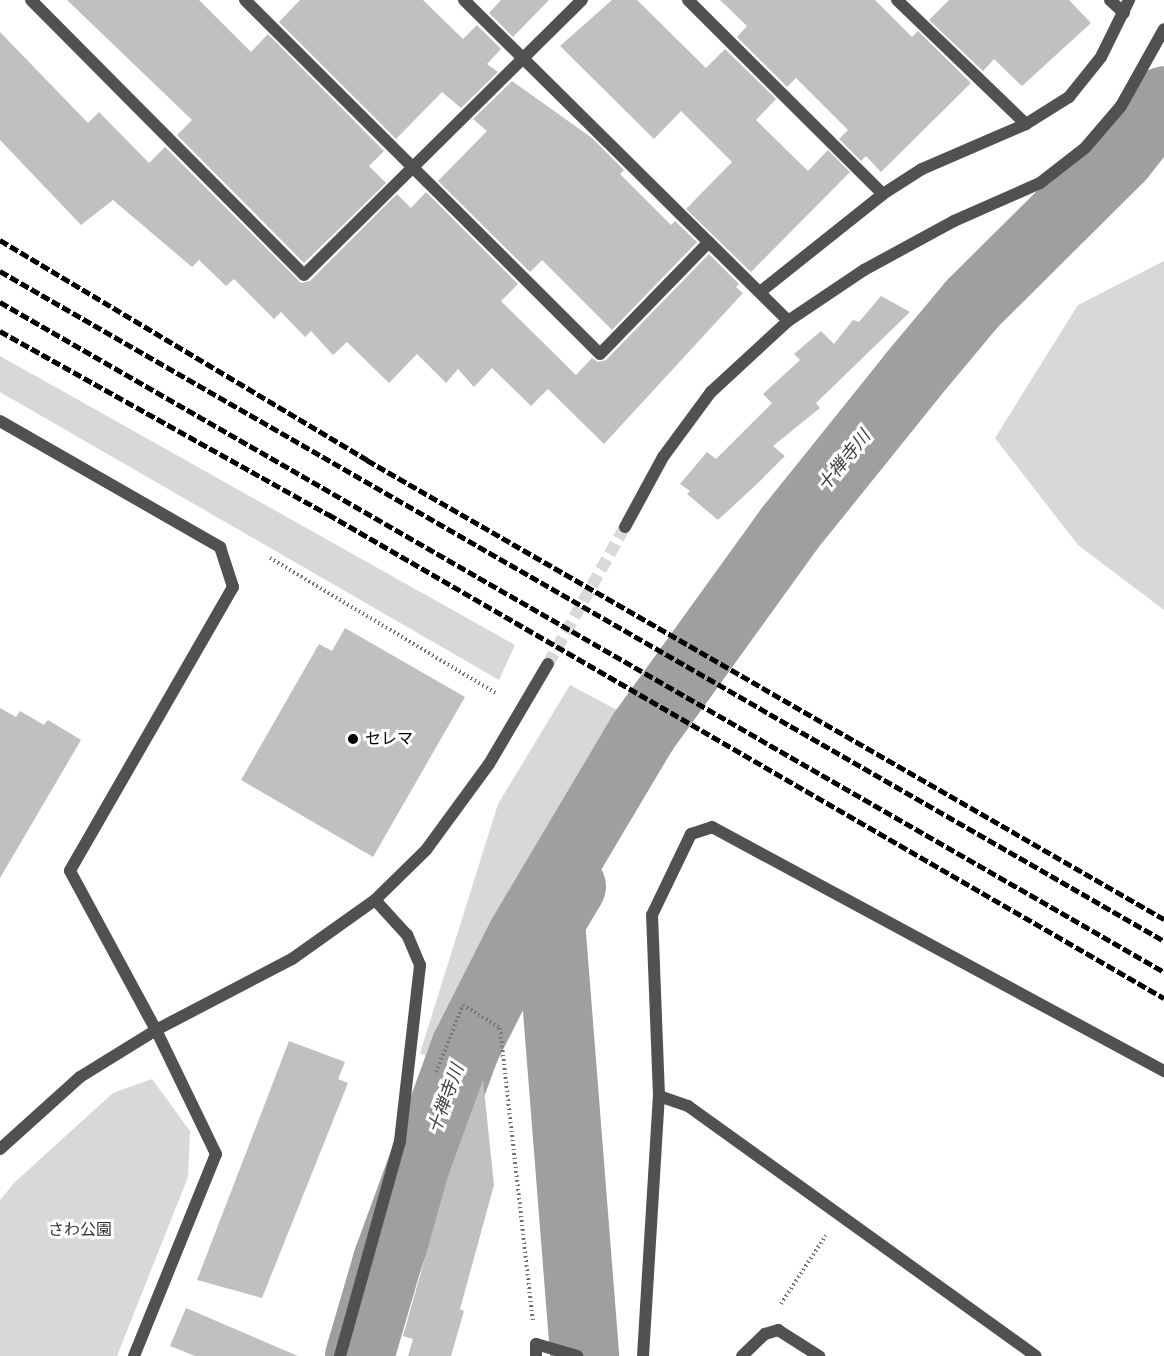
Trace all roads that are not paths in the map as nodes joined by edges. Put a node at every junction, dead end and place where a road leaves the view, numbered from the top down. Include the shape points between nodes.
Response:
1 (31, 0) edge
2 (245, 0) edge
3 (464, 0) edge
4 (582, 0) edge
5 (688, 0) edge
6 (897, 0) edge
7 (1110, 0) edge
8 (1129, 0) edge
9 (1124, 13) junction
10 (1164, 29) edge
11 (523, 58) junction
12 (1026, 124) junction
13 (412, 166) junction
14 (883, 194) junction
15 (709, 242) junction
16 (760, 292) junction
17 (788, 321) junction
18 (0, 421) edge
19 (625, 527) tunnel mouth
20 (548, 664) tunnel mouth
21 (375, 900) junction
22 (156, 1030) junction
23 (1164, 1071) edge
24 (659, 1096) junction
25 (0, 1149) edge
26 (536, 1350) edge
27 (134, 1356) edge
28 (340, 1356) edge
29 (577, 1356) edge
30 (643, 1356) edge
31 (742, 1356) edge
32 (819, 1356) edge
33 (1036, 1356) edge

1 - 13 street via 304,275
2 - 13 street
3 - 11 street
4 - 11 street
5 - 14 street
6 - 12 street
7 - 9 street
8 - 9 street
9 - 12 street via 1101,57 1069,97
10 - 17 street via 1121,106 1085,148 1040,183 944,227 864,270
11 - 13 street
11 - 15 street
12 - 14 street via 922,169
13 - 15 street via 600,354
14 - 16 street
15 - 16 street
16 - 17 street
17 - 19 street via 711,392 663,457
18 - 22 street via 220,547 233,587 70,871
20 - 21 street via 489,764 426,850
21 - 22 street via 292,959
21 - 28 street via 407,935 420,965 400,1141
22 - 25 street via 80,1077
22 - 27 street via 216,1154
23 - 24 street via 712,827 691,834 652,915
24 - 30 street
24 - 33 street via 688,1106
26 - 29 street
31 - 32 street via 765,1334 778,1330

